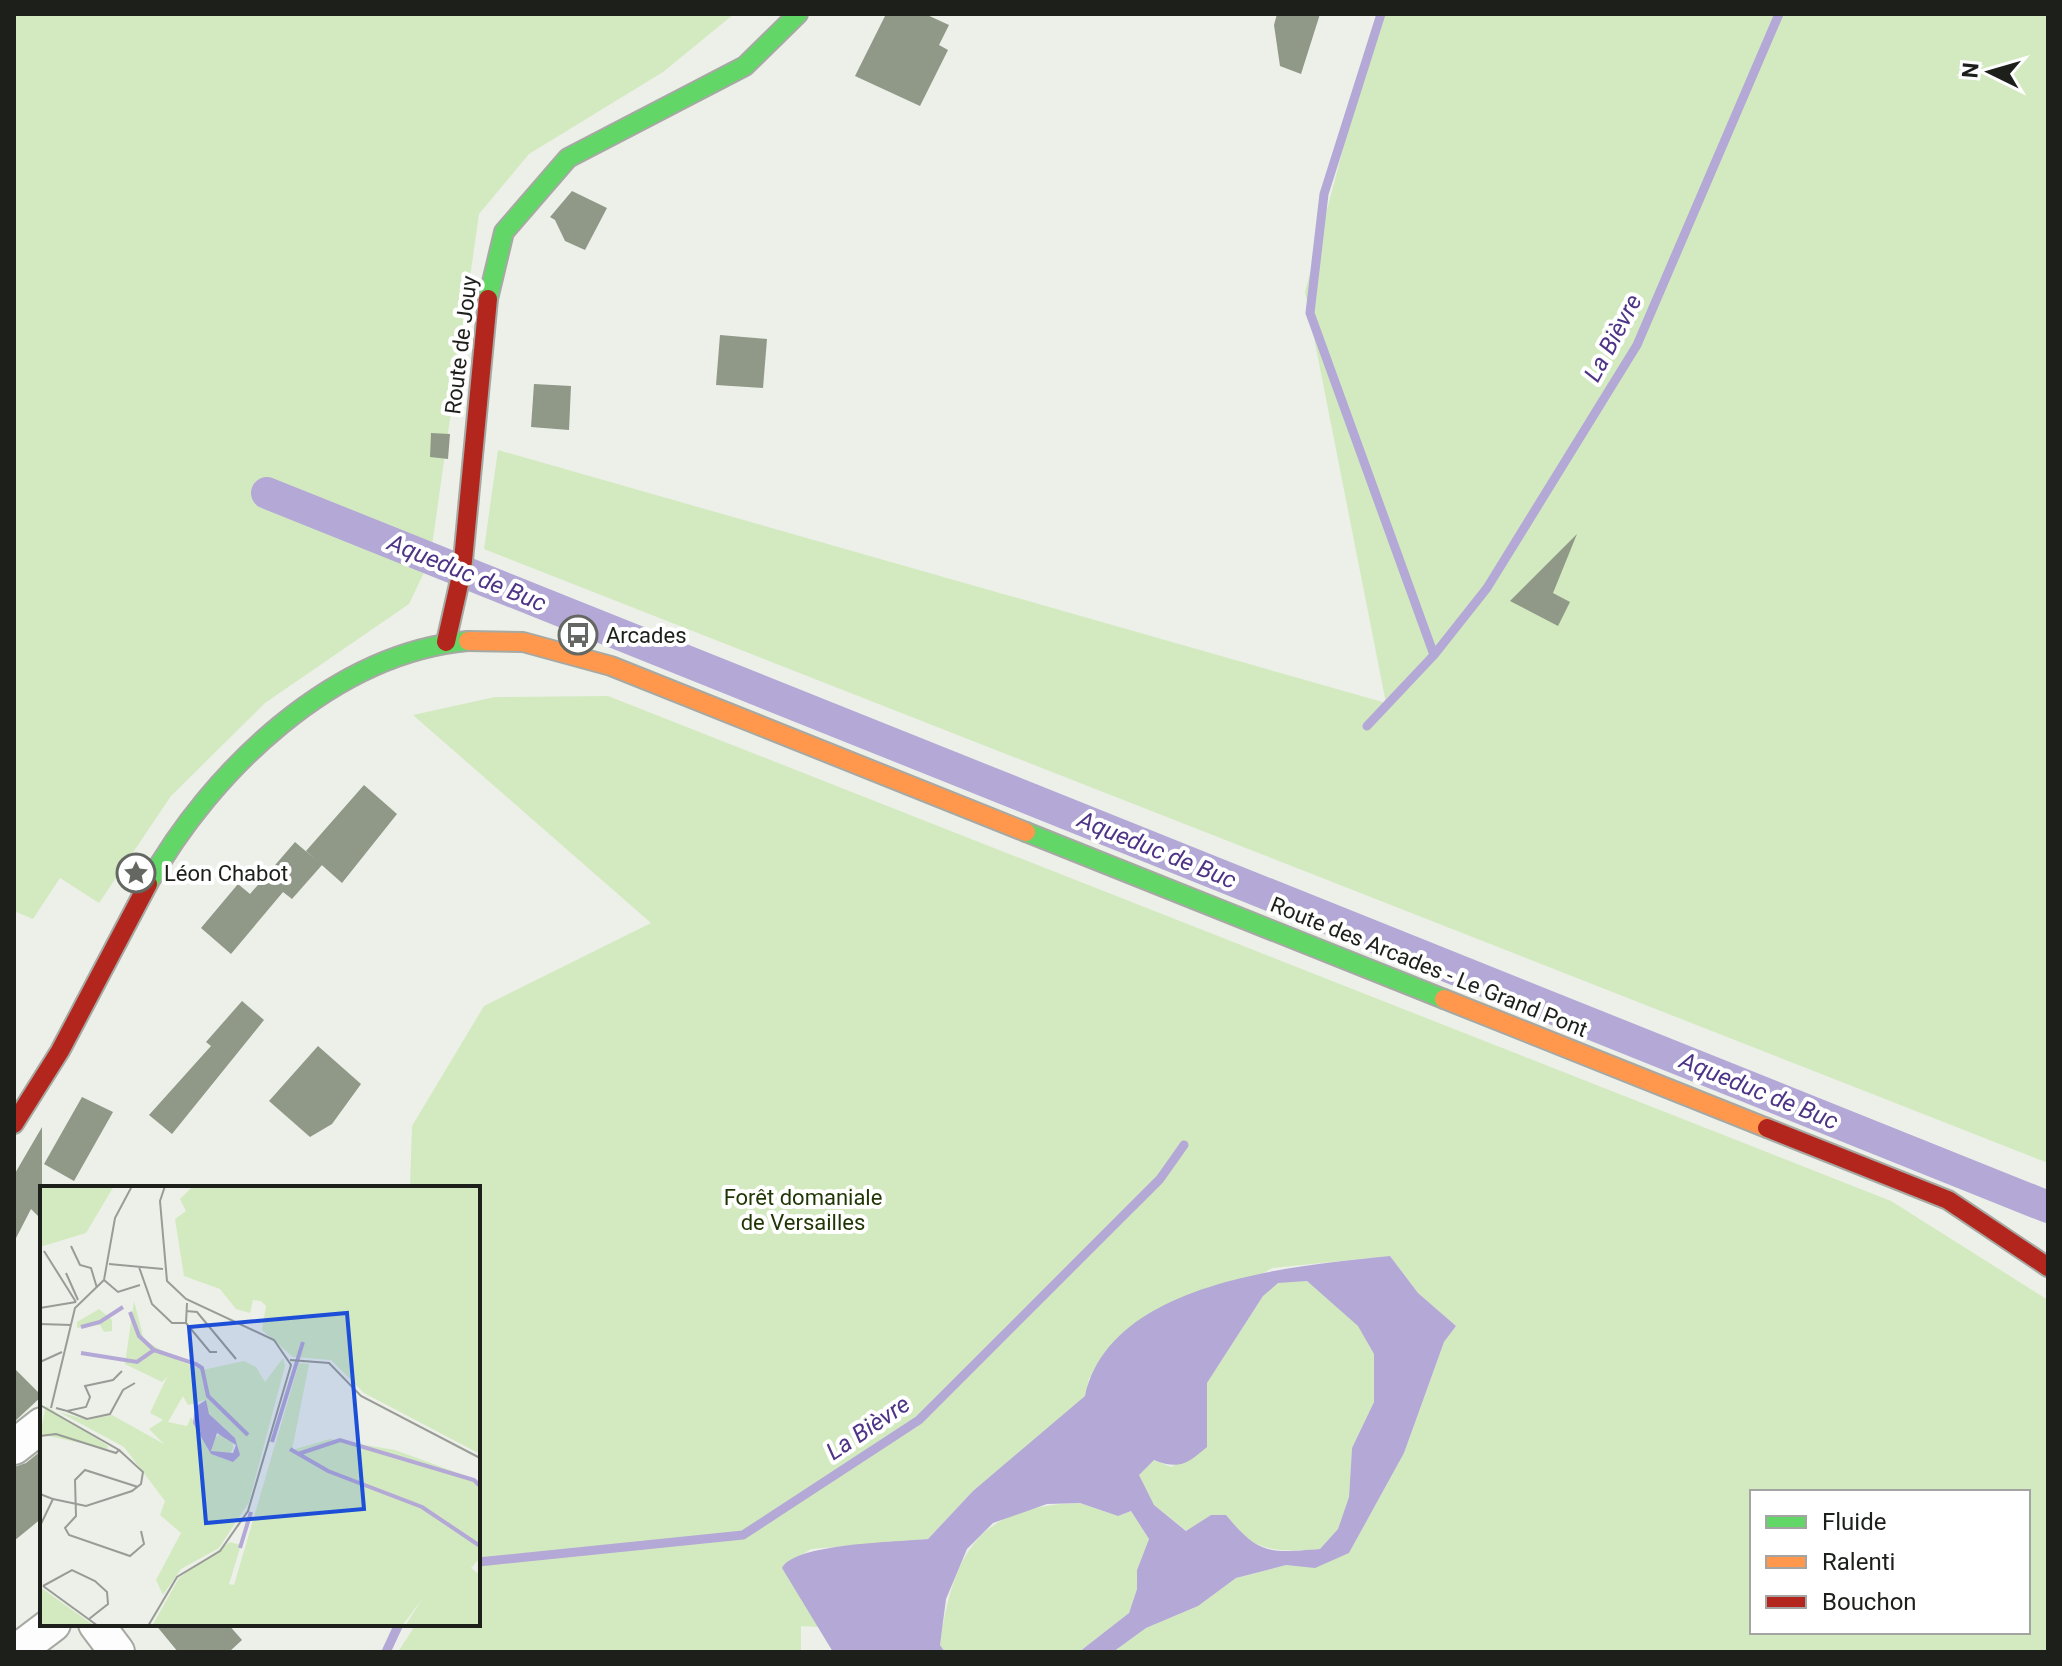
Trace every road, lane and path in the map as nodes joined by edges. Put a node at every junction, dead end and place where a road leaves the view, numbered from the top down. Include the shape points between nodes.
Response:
1 (798, 14) edge
2 (446, 642) junction
3 (14, 1124) edge
4 (2048, 1267) edge
5 (40, 1427) edge
6 (14, 1447) edge
7 (50, 1626) edge
8 (98, 1626) edge
9 (16, 1652) edge
10 (117, 1652) edge

1 - 2 main road, Route de Jouy via 745,66 568,158 504,232 488,297 462,571
2 - 3 main road, Route des Arcades - Le Grand Pont via 334,689 278,727 221,786 162,860 41,1087
2 - 4 main road, Route des Arcades - Le Grand Pont via 494,639 543,646 611,666 1948,1200
5 - 6 street
7 - 9 street
8 - 10 street

